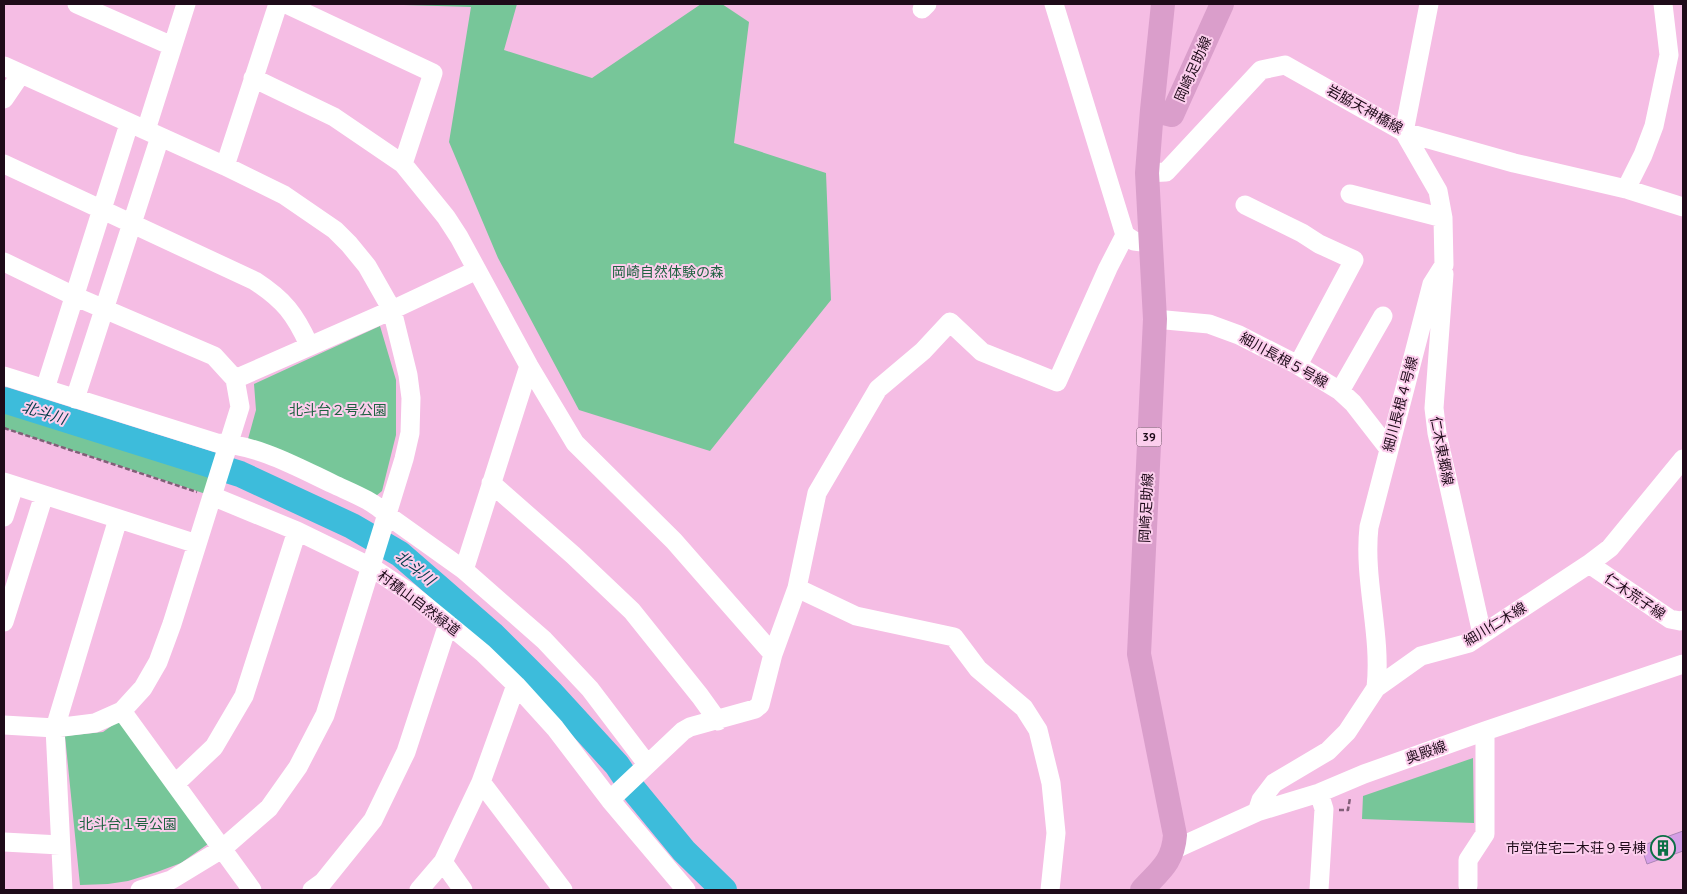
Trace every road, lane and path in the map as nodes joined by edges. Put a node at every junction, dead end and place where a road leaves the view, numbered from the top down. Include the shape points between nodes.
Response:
1 (77, 4) edge
2 (186, 4) edge
3 (278, 4) edge
4 (286, 4) edge
5 (1054, 4) edge
6 (1163, 4) edge
7 (1222, 4) edge
8 (1429, 4) edge
9 (1663, 4) edge
10 (172, 46) junction
11 (12, 70) edge
12 (253, 78) junction
13 (4, 99) edge
14 (1152, 110) junction
15 (145, 130) junction
16 (1404, 132) junction
17 (4, 164) edge
18 (403, 164) junction
19 (225, 166) junction
20 (1147, 173) junction
21 (1626, 189) junction
22 (1350, 194) dead end
23 (1246, 205) dead end
24 (1683, 207) edge
25 (102, 208) junction
26 (1443, 218) junction
27 (132, 223) junction
28 (1124, 235) junction
29 (1150, 243) junction
30 (4, 262) edge
31 (1444, 265) junction
32 (478, 270) junction
33 (74, 296) junction
34 (104, 308) junction
35 (392, 310) junction
36 (1383, 316) dead end
37 (1155, 319) junction
38 (309, 345) junction
39 (1298, 365) junction
40 (529, 366) junction
41 (4, 376) edge
42 (234, 379) junction
43 (45, 389) junction
44 (1340, 391) junction
45 (75, 399) junction
46 (4, 428) edge
47 (226, 448) junction
48 (1388, 448) junction
49 (1683, 459) edge
50 (491, 483) junction
51 (9, 484) edge
52 (213, 492) junction
53 (44, 495) junction
54 (4, 517) edge
55 (118, 519) junction
56 (386, 519) junction
57 (297, 531) junction
58 (197, 544) junction
59 (373, 563) junction
60 (1589, 564) junction
61 (464, 570) junction
62 (797, 588) junction
63 (1683, 620) edge
64 (4, 622) edge
65 (448, 624) junction
66 (1482, 634) junction
67 (773, 654) junction
68 (1683, 664) edge
69 (516, 685) junction
70 (1376, 688) junction
71 (122, 711) junction
72 (718, 721) junction
73 (4, 725) edge
74 (55, 728) junction
75 (1485, 731) junction
76 (643, 768) junction
77 (481, 782) junction
78 (175, 784) junction
79 (1318, 793) junction
80 (613, 797) junction
81 (1257, 812) junction
82 (4, 842) edge
83 (60, 845) junction
84 (222, 849) junction
85 (1174, 850) junction
86 (443, 862) junction
87 (1153, 885) edge
88 (1468, 886) dead end
89 (63, 890) edge
90 (140, 890) edge
91 (252, 890) edge
92 (312, 890) edge
93 (419, 890) edge
94 (463, 890) edge
95 (563, 890) edge
96 (686, 890) edge
97 (1050, 890) edge
98 (1319, 890) edge

1 - 10 street
2 - 10 street
3 - 12 street
4 - 18 street via 433,73
5 - 28 street
6 - 14 main road, 岡崎足助線 / 39
7 - 14 main road, 岡崎足助線 via 1172,115
8 - 16 street
9 - 21 street via 1670,54 1654,126 1644,155
10 - 15 street
11 - 13 street
11 - 15 street
12 - 18 street via 334,117
12 - 19 street
14 - 20 main road, 岡崎足助線 / 39
15 - 19 street
15 - 25 street
15 - 27 street
16 - 20 street, 岩脇天神橋線 via 1285,65 1261,70 1166,172
16 - 21 street, 岩脇天神橋線 via 1514,163
16 - 26 street via 1438,191
17 - 25 street
18 - 32 street via 446,217
19 - 35 street via 284,195 335,230 366,266
20 - 29 main road, 岡崎足助線 / 39
21 - 24 street, 岩脇天神橋線
22 - 26 street
23 - 39 street via 1354,260
25 - 27 street
25 - 33 street
26 - 31 street
27 - 34 street
27 - 38 street via 255,281 290,310
28 - 29 street via 1134,241
28 - 62 street via 1057,382 982,352 950,322 923,351 878,389 817,493
29 - 37 main road, 岡崎足助線 / 39
30 - 33 street
31 - 48 street, 細川長根４号線 via 1432,284
31 - 66 street, 仁木東郷線 via 1434,408
32 - 35 street
32 - 40 street
33 - 34 street
33 - 43 street
34 - 42 street via 214,356
34 - 45 street
35 - 38 street
35 - 56 street via 408,375 412,412 404,458
36 - 44 street
37 - 39 street, 細川長根５号線 via 1209,324 1239,335
37 - 85 main road, 岡崎足助線 / 39 via 1139,654 1175,835
38 - 42 street
39 - 44 street, 細川長根５号線
40 - 50 street
40 - 67 street via 575,442 674,541
41 - 43 street
42 - 47 street via 240,406
43 - 45 street
44 - 48 street, 細川長根５号線
45 - 47 street
46 - 52 path
47 - 52 street
47 - 56 street via 256,450 299,468 376,505
48 - 70 street, 細川長根４号線 via 1368,539 1378,670
49 - 60 street, 細川仁木線 via 1610,548
50 - 61 street
50 - 72 street via 632,611
51 - 53 street
51 - 54 street
52 - 57 street, 村積山自然緑道
52 - 58 street
53 - 55 street
53 - 64 street
55 - 58 street
55 - 74 street
56 - 59 street
56 - 61 street
57 - 59 street, 村積山自然緑道
57 - 78 street via 244,696 214,747
58 - 71 street via 158,662 143,688
59 - 65 street, 村積山自然緑道
59 - 84 street via 326,715 298,767 269,808
60 - 63 street, 仁木荒子線 via 1670,619
60 - 66 street, 細川仁木線
61 - 76 street via 544,640 590,689
62 - 67 street
62 - 97 street via 856,616 954,637 978,669 1024,708 1038,730 1051,783 1056,833
65 - 69 street, 村積山自然緑道
65 - 92 street via 406,752 373,820 323,882
66 - 70 street, 細川仁木線 via 1469,643 1421,656
67 - 72 street via 760,705
68 - 75 street, 奥殿線
69 - 77 street
69 - 80 street, 村積山自然緑道
70 - 81 street, 細川仁木線 via 1348,732 1328,751 1274,783 1261,800
71 - 74 street via 94,723
71 - 78 street
72 - 76 street via 683,731
73 - 74 street
74 - 83 street
75 - 79 street, 奥殿線
75 - 88 street via 1485,834 1468,860
76 - 80 street
77 - 86 street
77 - 95 street
78 - 84 street
79 - 81 street, 奥殿線
79 - 98 street via 1324,809
80 - 96 street, 村積山自然緑道
81 - 85 street, 奥殿線
82 - 83 street
83 - 89 street
84 - 90 street via 171,880
84 - 91 street
85 - 87 main road
86 - 93 street
86 - 94 street

